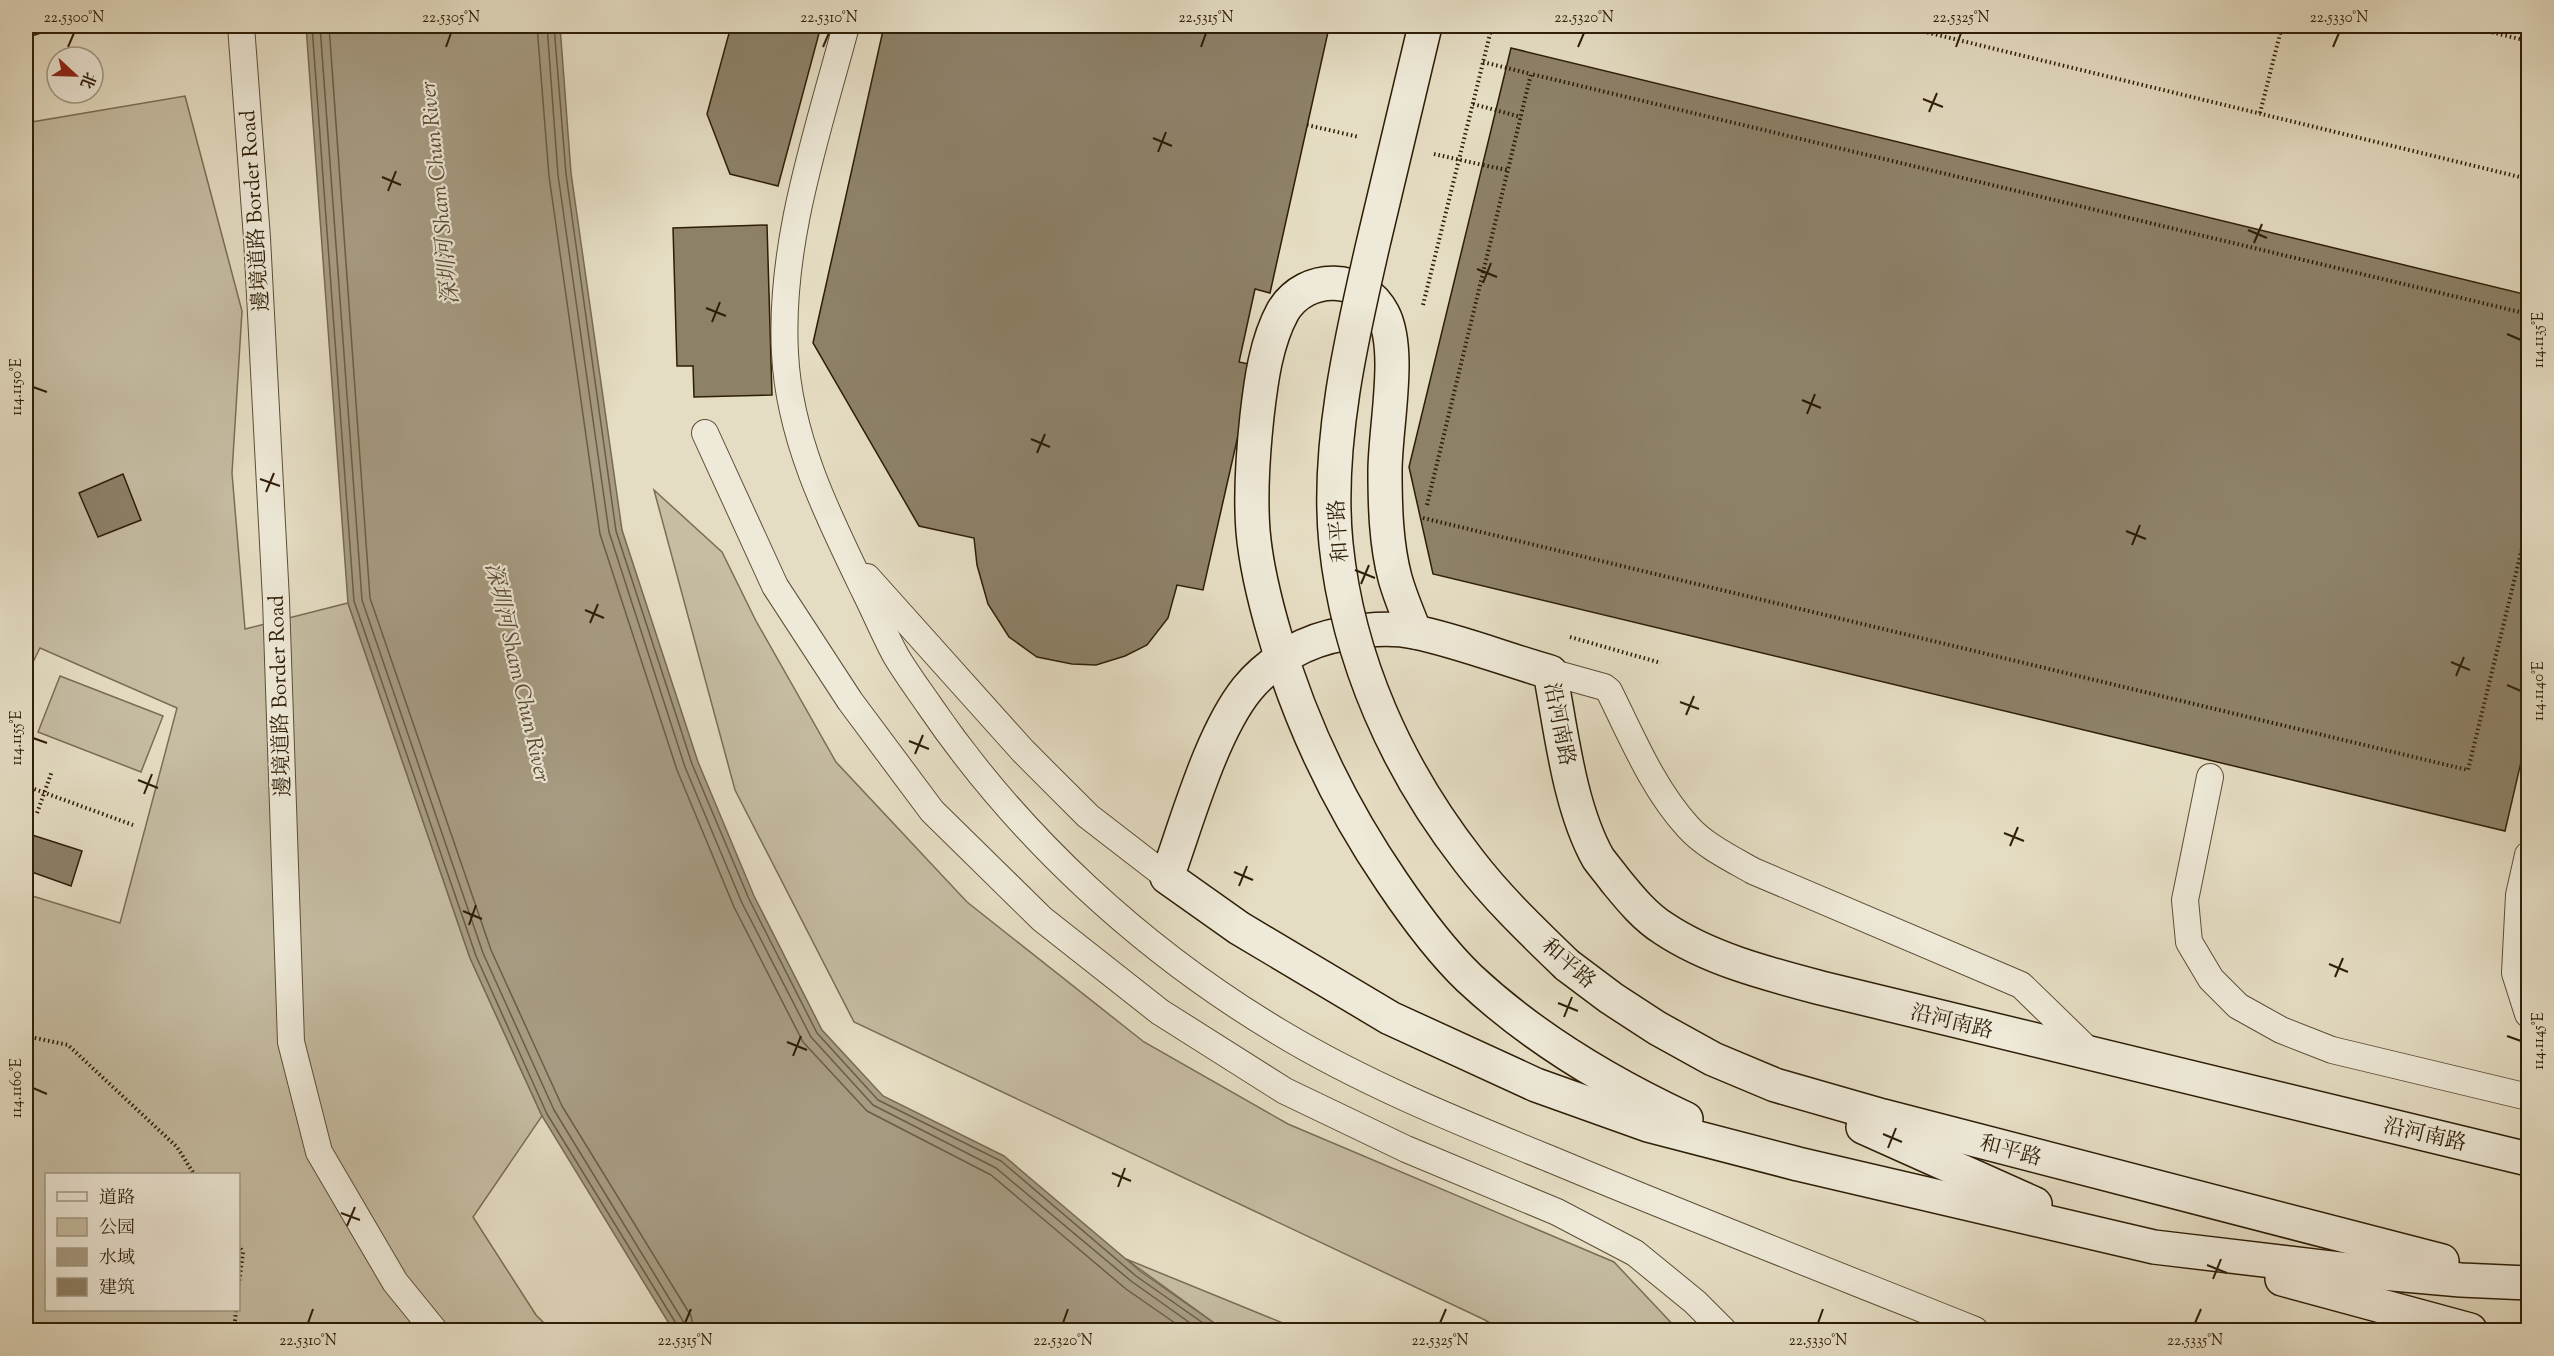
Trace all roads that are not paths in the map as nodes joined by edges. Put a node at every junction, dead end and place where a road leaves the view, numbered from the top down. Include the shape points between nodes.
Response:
1 (241, 26) edge
2 (846, 26) edge
3 (1425, 26) edge
4 (705, 433) dead end
5 (846, 554) junction
6 (1415, 632) junction
7 (1281, 657) junction
8 (1551, 672) junction
9 (2210, 777) dead end
10 (2529, 855) edge
11 (1167, 877) junction
12 (2529, 1014) edge
13 (2092, 1055) junction
14 (1775, 1085) junction
15 (2529, 1097) edge
16 (2529, 1159) edge
17 (1798, 1164) junction
18 (2154, 1247) junction
19 (2529, 1277) edge
20 (2529, 1282) edge
21 (434, 1330) edge
22 (1723, 1330) edge
23 (1975, 1330) edge
24 (2470, 1330) edge

1 - 21 lane, 邊境道路 Border Road via 258,238 276,600 291,1042 319,1152 394,1282
2 - 5 lane via 798,209 785,292 784,356 795,422 814,482
3 - 14 main road, 和平路, bridge via 1353,331 1335,467 1338,554 1348,621 1372,694 1399,754 1469,862 1567,965 1657,1028 1713,1059
4 - 22 lane via 775,586 850,701 932,811 1042,919 1160,1012 1285,1091 1406,1149 1557,1212 1635,1253
5 - 11 lane via 1023,751 1080,808
5 - 23 lane via 897,658 962,753 1027,828 1118,916 1206,984 1281,1033 1391,1090 1602,1181
6 - 7 main road via 1374,628 1324,637
6 - 7 main road via 1395,577 1387,526 1385,470 1391,336 1383,312 1373,300 1350,286 1310,286 1291,298 1268,351 1252,458 1253,531 1265,602
6 - 8 main road
7 - 11 main road via 1247,689 1224,728
7 - 17 main road via 1313,743 1371,852 1420,923 1468,976 1564,1053 1607,1079 1713,1132
8 - 13 lane via 1609,691 1667,800 1689,829 1715,849 1753,872 2020,985
8 - 13 main road, 沿河南路 via 1567,767 1599,858 1630,899 1662,928 1759,971
9 - 15 lane via 2186,900 2189,942 2211,979 2238,1006 2281,1030 2332,1050
10 - 12 lane via 2519,895 2515,973
11 - 17 main road via 1239,928 1390,1018 1536,1085 1648,1125
13 - 16 main road, 沿河南路
14 - 18 main road via 2034,1204
14 - 19 main road, 和平路 via 2408,1254
17 - 18 main road
18 - 20 main road via 2348,1270
18 - 24 main road

